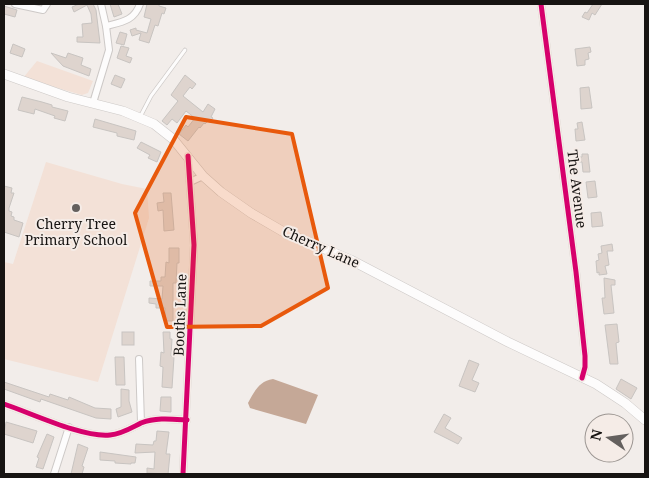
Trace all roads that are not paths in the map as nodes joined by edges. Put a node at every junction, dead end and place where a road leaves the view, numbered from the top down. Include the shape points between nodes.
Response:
1 (15, 4) edge
2 (47, 4) edge
3 (101, 4) edge
4 (140, 4) edge
5 (541, 4) edge
6 (106, 26) junction
7 (186, 50) dead end
8 (4, 74) edge
9 (93, 103) junction
10 (140, 118) junction
11 (188, 156) junction
12 (203, 176) junction
13 (190, 182) junction
14 (139, 359) dead end
15 (582, 378) junction
16 (4, 404) edge
17 (187, 420) junction
18 (645, 420) edge
19 (141, 423) junction
20 (69, 427) junction
21 (54, 474) edge
22 (183, 474) edge

1 - 2 street via 43,10
3 - 6 street
4 - 6 street via 129,21
5 - 15 street, The Avenue via 576,272 585,356
6 - 9 street via 109,41 107,60
7 - 10 lane via 151,96
8 - 9 main road, Cherry Lane
9 - 10 main road, Cherry Lane
10 - 11 main road, Cherry Lane via 160,128
11 - 12 main road, Cherry Lane
11 - 13 street, Booths Lane
12 - 13 street
12 - 15 main road, Cherry Lane via 251,214 282,231 351,260
13 - 17 street, Booths Lane via 194,245
14 - 19 street
15 - 18 main road, Cherry Lane via 625,403
16 - 20 street
17 - 19 street via 161,418
17 - 22 street, Booths Lane
19 - 20 street via 111,435 91,434
20 - 21 street

